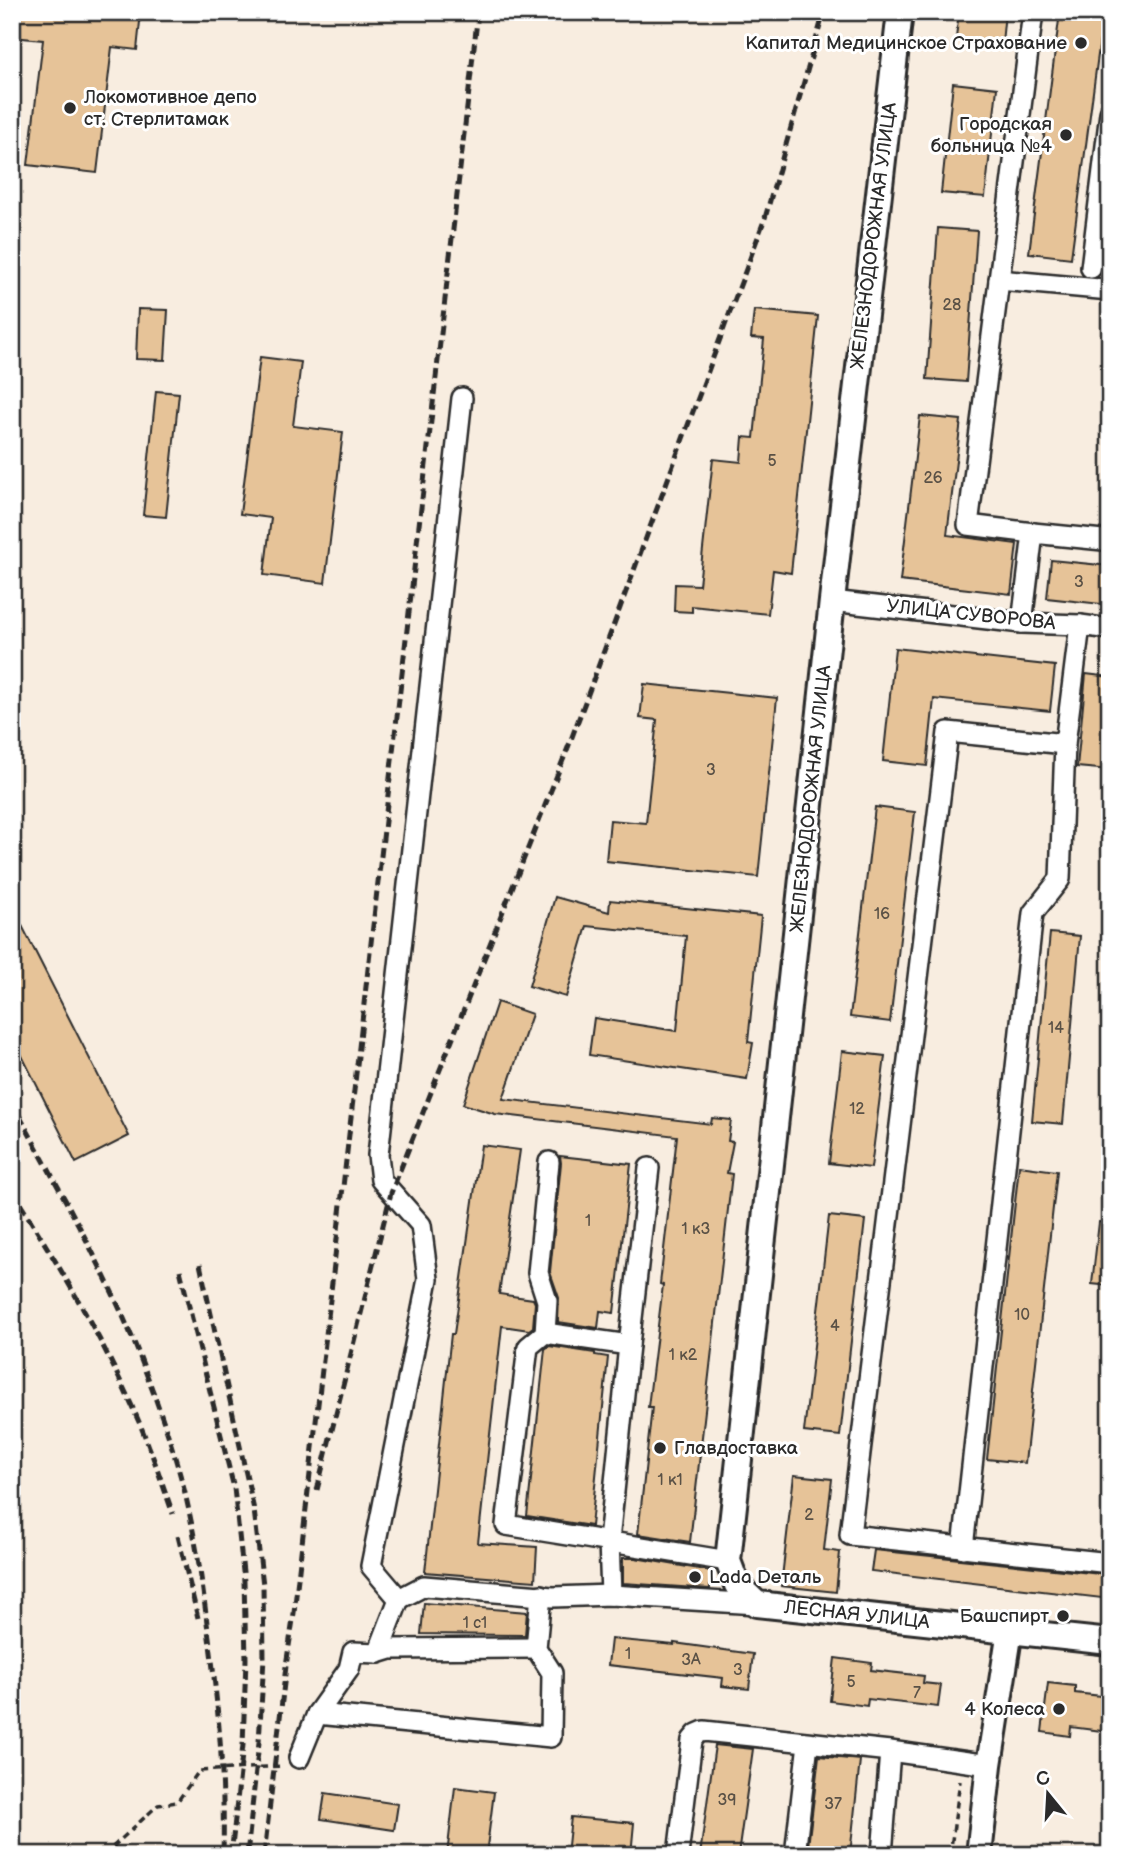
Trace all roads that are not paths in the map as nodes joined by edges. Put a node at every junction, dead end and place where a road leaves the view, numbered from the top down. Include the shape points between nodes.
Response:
1 (900, 12) edge
2 (1033, 12) edge
3 (1110, 113) edge
4 (1107, 159) edge
5 (1091, 268) dead end
6 (999, 280) junction
7 (1110, 290) edge
8 (463, 398) dead end
9 (1033, 533) junction
10 (1103, 540) dead end
11 (832, 601) junction
12 (1022, 623) junction
13 (1080, 625) junction
14 (1110, 629) edge
15 (1065, 744) junction
16 (549, 1162) dead end
17 (649, 1168) dead end
18 (545, 1333) junction
19 (629, 1345) junction
20 (609, 1541) junction
21 (963, 1548) junction
22 (728, 1561) junction
23 (1110, 1563) edge
24 (737, 1585) joint
25 (541, 1595) junction
26 (611, 1595) junction
27 (399, 1599) junction
28 (757, 1604) junction
29 (1010, 1630) junction
30 (1110, 1642) edge
31 (536, 1648) junction
32 (378, 1653) junction
33 (317, 1714) junction
34 (808, 1743) junction
35 (890, 1751) junction
36 (299, 1758) road end
37 (989, 1765) junction
38 (678, 1855) edge
39 (795, 1855) edge
40 (882, 1855) edge
41 (979, 1855) edge

1 - 11 main road, ЖЕЛЕЗНОДОРОЖНАЯ УЛИЦА
2 - 6 street
3 - 4 street
4 - 5 street
6 - 7 street
6 - 9 street via 968,524
8 - 27 street via 378,1155 381,1180 421,1225 428,1279 371,1566
9 - 10 street
9 - 12 street
11 - 12 street, УЛИЦА СУВОРОВА
11 - 22 main road, ЖЕЛЕЗНОДОРОЖНАЯ УЛИЦА
12 - 13 street, УЛИЦА СУВОРОВА
13 - 14 street, УЛИЦА СУВОРОВА
13 - 15 street
15 - 21 street via 1060,879 1033,913
15 - 21 street via 948,732 850,1535
16 - 18 street via 538,1273 547,1301
17 - 19 street
18 - 19 street
18 - 20 street via 528,1347 506,1525
19 - 20 street
20 - 22 street
20 - 26 street
21 - 23 street
22 - 24 main road, ЖЕЛЕЗНОДОРОЖНАЯ УЛИЦА
24 - 28 main road, ЛЕСНАЯ УЛИЦА
25 - 26 street
25 - 27 street via 424,1586
25 - 31 street
26 - 28 street
27 - 32 street
28 - 29 main road, ЛЕСНАЯ УЛИЦА
29 - 30 main road, ЛЕСНАЯ УЛИЦА
29 - 37 main road
31 - 32 street via 391,1649
31 - 33 street via 552,1673 551,1737
32 - 33 street via 353,1651 349,1669
33 - 36 street
34 - 35 street
34 - 38 street via 713,1731 697,1734 692,1740
34 - 39 street
35 - 37 street
35 - 40 street
37 - 41 main road

